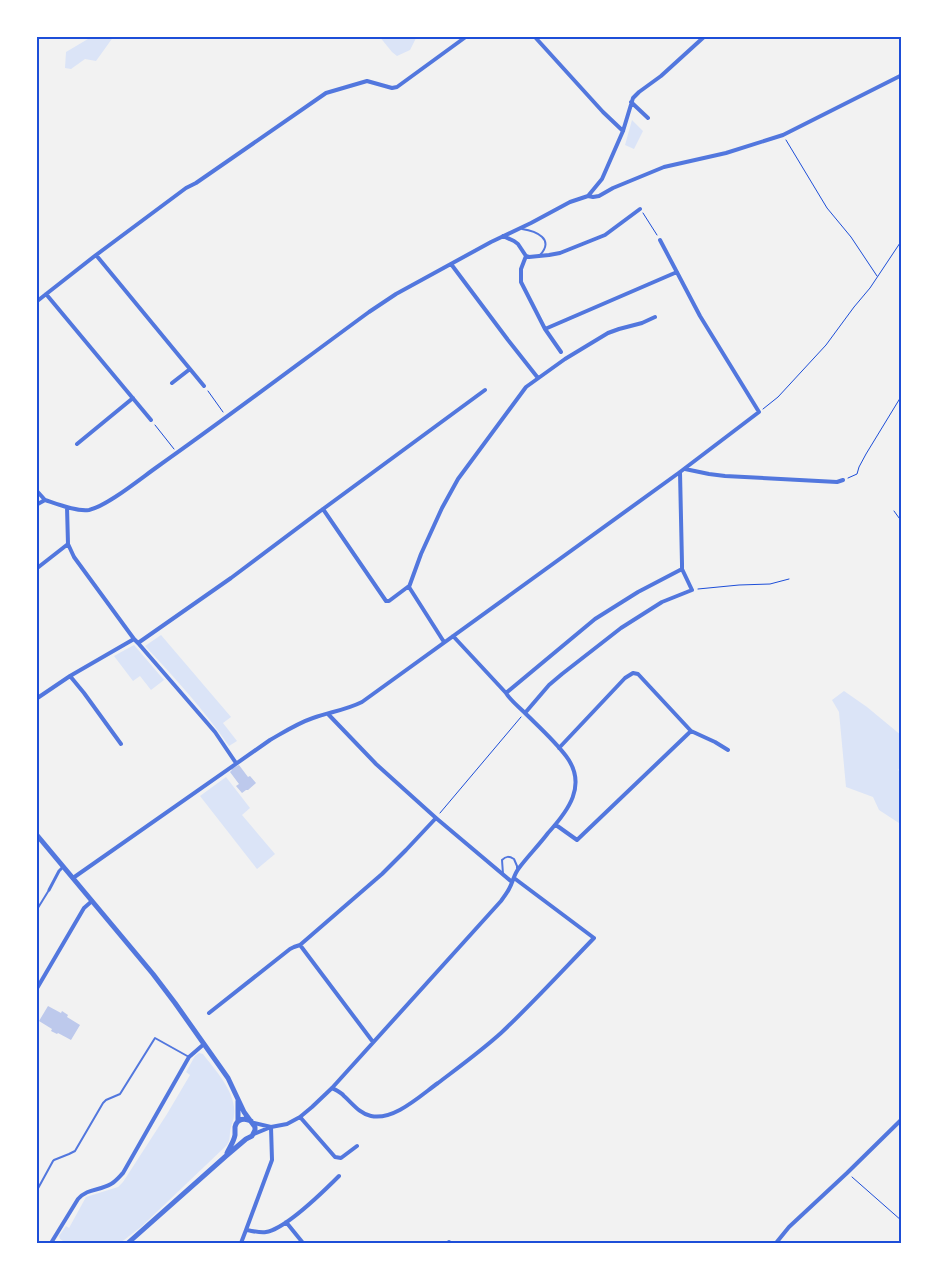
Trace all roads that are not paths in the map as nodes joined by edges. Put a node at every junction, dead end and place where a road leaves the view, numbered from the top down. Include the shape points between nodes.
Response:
1 (467, 36) edge
2 (534, 36) edge
3 (705, 36) edge
4 (902, 75) edge
5 (631, 102) junction
6 (648, 118) dead end
7 (623, 131) junction
8 (588, 196) junction
9 (640, 209) road end
10 (520, 228) junction
11 (503, 236) junction
12 (660, 240) road end
13 (96, 255) junction
14 (526, 256) junction
15 (538, 257) junction
16 (451, 264) junction
17 (676, 272) junction
18 (46, 294) junction
19 (37, 299) edge
20 (655, 317) dead end
21 (545, 329) junction
22 (561, 352) dead end
23 (190, 369) junction
24 (538, 378) junction
25 (172, 383) dead end
26 (204, 386) road end
27 (485, 390) dead end
28 (133, 398) junction
29 (151, 420) road end
30 (77, 444) dead end
31 (685, 468) junction
32 (680, 472) junction
33 (843, 480) road end
34 (36, 490) edge
35 (45, 500) junction
36 (36, 505) edge
37 (67, 507) junction
38 (323, 509) junction
39 (68, 544) junction
40 (36, 569) edge
41 (682, 569) junction
42 (410, 586) junction
43 (453, 636) junction
44 (134, 639) junction
45 (444, 642) junction
46 (138, 643) junction
47 (70, 676) junction
48 (506, 692) junction
49 (36, 699) edge
50 (525, 713) junction
51 (328, 714) junction
52 (692, 732) junction
53 (121, 744) dead end
54 (558, 748) junction
55 (728, 750) dead end
56 (236, 763) junction
57 (436, 818) junction
58 (556, 825) junction
59 (36, 834) edge
60 (64, 867) junction
61 (517, 870) junction
62 (503, 875) junction
63 (73, 878) junction
64 (513, 880) junction
65 (49, 890) joint
66 (92, 900) junction
67 (36, 911) edge
68 (300, 945) junction
69 (36, 990) edge
70 (209, 1013) dead end
71 (373, 1042) junction
72 (204, 1044) junction
73 (189, 1057) junction
74 (332, 1088) junction
75 (238, 1098) junction
76 (300, 1117) junction
77 (902, 1118) edge
78 (238, 1121) junction
79 (252, 1122) junction
80 (271, 1127) junction
81 (236, 1133) junction
82 (254, 1134) junction
83 (246, 1139) junction
84 (357, 1146) dead end
85 (226, 1156) junction
86 (339, 1176) dead end
87 (36, 1192) edge
88 (286, 1222) junction
89 (246, 1230) junction
90 (51, 1243) edge
91 (128, 1243) edge
92 (241, 1243) edge
93 (303, 1243) edge
94 (776, 1243) edge

1 - 13 street via 397,87 367,81 326,93 186,188
2 - 7 street
3 - 5 street
4 - 8 street via 783,135 726,153 664,167 599,196
5 - 6 street
5 - 7 street
7 - 8 street via 602,179
8 - 10 street
9 - 15 street via 605,235 560,253
10 - 11 street
10 - 15 lane via 533,230 543,237 545,247
11 - 14 street via 518,244
11 - 16 street
12 - 17 street
13 - 18 street
13 - 23 street
14 - 15 street
14 - 21 street via 520,282
16 - 24 street
16 - 37 street via 396,294 110,500 85,510
17 - 21 street
17 - 31 street via 759,412
18 - 19 street
18 - 28 street
20 - 24 street via 608,333
21 - 22 street
23 - 25 street
23 - 26 street
24 - 42 street via 526,386 458,479 421,554
27 - 38 street
28 - 29 street
28 - 30 street
31 - 32 street
31 - 33 street via 725,476
32 - 41 street
32 - 43 street
34 - 35 street
35 - 36 street
35 - 37 street
37 - 39 street
38 - 42 street via 386,600
38 - 46 street
39 - 40 street
39 - 44 street
41 - 48 street via 595,619
41 - 50 street via 692,590 662,602 621,628 556,680
42 - 45 street
43 - 45 street
43 - 48 street
44 - 46 street
44 - 47 street
45 - 51 street via 362,702
46 - 56 street via 215,732
47 - 49 street
47 - 53 street
48 - 50 street
50 - 54 street
51 - 56 street via 291,727
51 - 57 street via 376,764
52 - 54 street via 638,674 633,673
52 - 55 street
52 - 58 street via 577,840
54 - 58 street via 572,765 575,782 572,799
56 - 63 street
57 - 62 street
57 - 68 street via 382,874
58 - 61 street
59 - 60 street
60 - 63 street
60 - 65 street
61 - 62 lane via 514,859 505,857 502,860
61 - 64 street
62 - 64 street
63 - 66 street
64 - 71 street via 501,901
64 - 74 street via 594,938 499,1034 400,1110 371,1116
65 - 67 lane
66 - 69 street via 84,908
66 - 72 street via 153,974
68 - 70 street via 294,946
68 - 71 street
71 - 74 street
72 - 73 street
72 - 75 street
73 - 87 lane via 155,1038 120,1094 104,1101 75,1151 54,1160
73 - 90 street via 123,1173 110,1185 84,1194
74 - 76 street
75 - 78 street
75 - 79 street
76 - 80 street via 288,1124
76 - 84 street via 335,1157 341,1158
77 - 94 street
78 - 79 street via 245,1118
78 - 81 street
79 - 80 street
79 - 82 street
80 - 82 street
80 - 89 street via 272,1160
81 - 83 street
81 - 85 street
82 - 83 street
83 - 85 street
85 - 91 street
86 - 88 street
88 - 89 street via 266,1232
88 - 93 street
89 - 92 street

